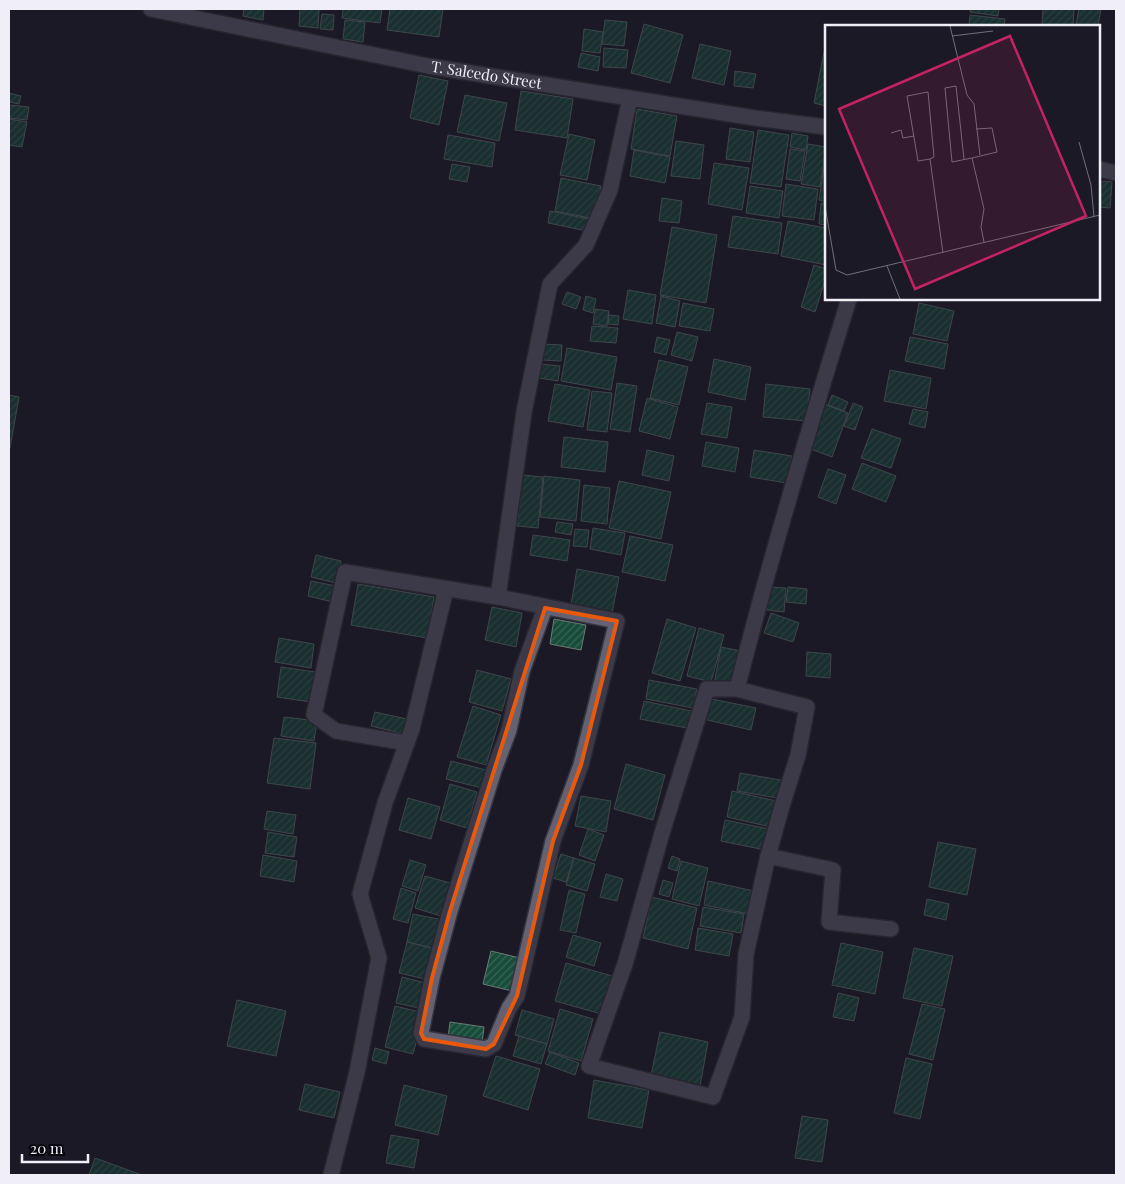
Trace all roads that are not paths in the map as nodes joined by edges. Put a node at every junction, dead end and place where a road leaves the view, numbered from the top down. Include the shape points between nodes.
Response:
1 (151, 9) edge
2 (630, 98) junction
3 (825, 127) edge
4 (1100, 169) edge
5 (1116, 173) edge
6 (849, 300) edge
7 (446, 589) junction
8 (498, 597) junction
9 (545, 608) junction
10 (737, 689) junction
11 (407, 743) junction
12 (768, 856) junction
13 (891, 929) dead end
14 (331, 1175) edge

1 - 2 street, T. Salcedo Street via 428,66
2 - 3 street, T. Salcedo Street
2 - 8 street via 610,190 586,245 550,284 524,412
4 - 5 street
6 - 10 street
7 - 8 street
7 - 11 street
7 - 11 street via 345,572 314,715 336,732
8 - 9 street
9 - 9 street via 522,671 509,730 448,920 432,978 421,1033 424,1039 486,1049 494,1044 516,996 553,840 581,766 617,621
10 - 12 street via 807,707 798,754
10 - 12 street via 707,689 625,964 589,1066 713,1097 742,1017 746,954
11 - 14 street via 385,803 360,894 380,958 358,1072
12 - 13 street via 833,870 829,922

